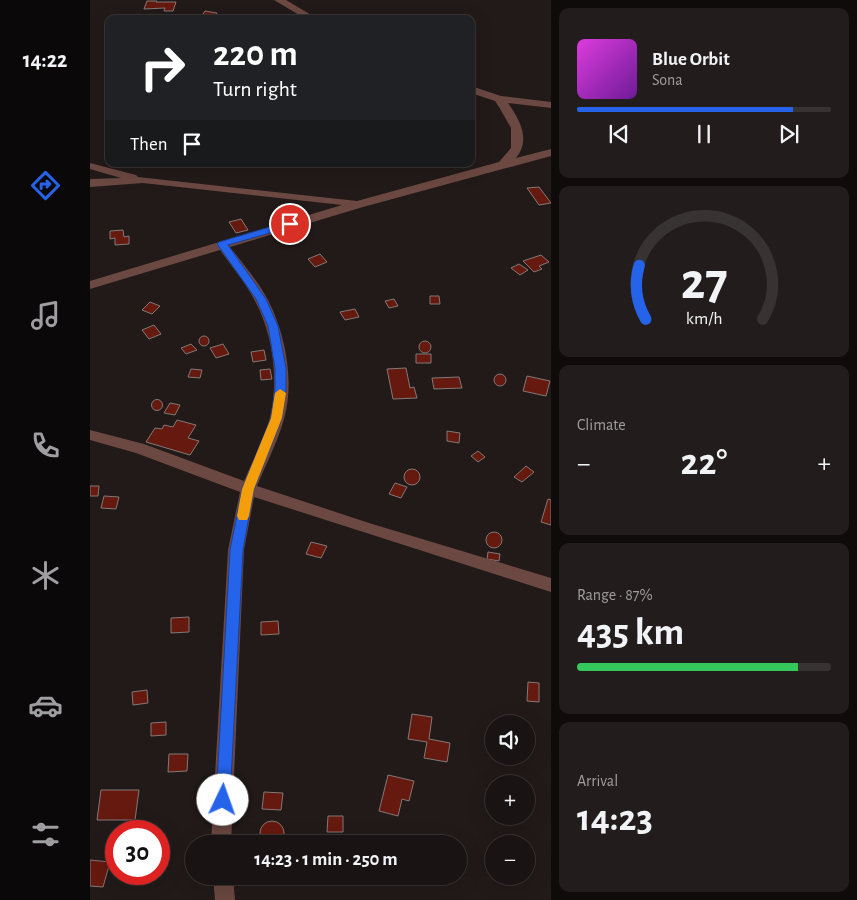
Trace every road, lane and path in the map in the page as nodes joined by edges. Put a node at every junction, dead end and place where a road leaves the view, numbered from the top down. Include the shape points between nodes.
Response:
1 (279, 0) edge
2 (305, 15) edge
3 (475, 91) edge
4 (499, 100) junction
5 (551, 105) edge
6 (551, 152) edge
7 (504, 164) junction
8 (90, 166) edge
9 (143, 180) junction
10 (90, 184) edge
11 (359, 204) junction
12 (222, 244) junction
13 (90, 285) edge
14 (90, 435) edge
15 (248, 489) junction
16 (551, 585) edge
17 (221, 835) edge
18 (223, 885) edge
19 (224, 900) edge

1 - 2 street
3 - 4 street
4 - 5 street
4 - 7 street via 517,129 516,148
6 - 7 street
7 - 11 street
8 - 9 street
9 - 10 street
9 - 11 street
11 - 12 street
12 - 13 street
12 - 15 street via 261,299 273,326 280,368 281,389 276,418
14 - 15 street via 139,448
15 - 16 street
15 - 17 street via 236,550
18 - 19 street

